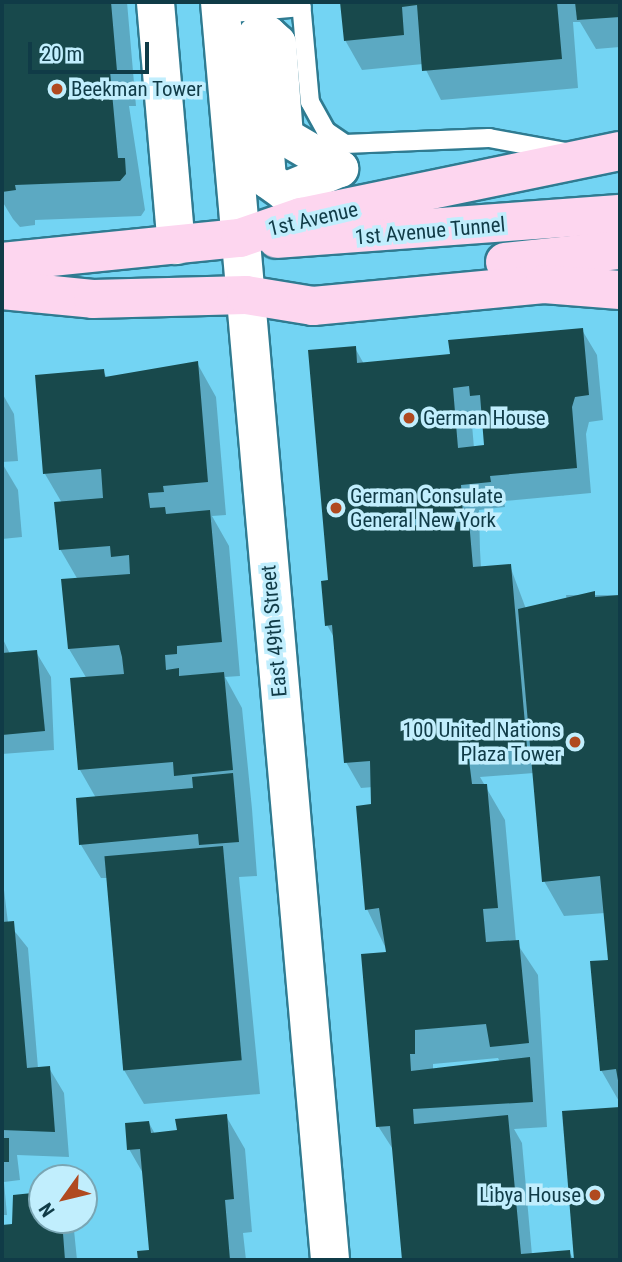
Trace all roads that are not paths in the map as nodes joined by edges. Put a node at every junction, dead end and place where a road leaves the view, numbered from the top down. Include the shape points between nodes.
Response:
1 (155, 2) edge
2 (301, 5) edge
3 (220, 8) edge
4 (606, 154) edge
5 (620, 214) edge
6 (240, 238) junction
7 (176, 245) junction
8 (620, 250) edge
9 (2, 262) edge
10 (2, 290) edge
11 (620, 290) edge
12 (246, 295) junction
13 (330, 1260) edge

1 - 7 street
2 - 3 lane
2 - 4 lane via 310,102 326,131 345,144 489,138
3 - 6 main road, East 49th Street
4 - 6 main road, 1st Avenue via 301,218
5 - 6 main road, 1st Avenue Tunnel via 318,241
6 - 7 main road, 1st Avenue
6 - 12 main road, East 49th Street
7 - 9 main road, 1st Avenue
8 - 12 main road, 1st Avenue Tunnel via 318,281
10 - 12 main road via 93,299
11 - 12 main road via 544,284 313,306
12 - 13 main road, East 49th Street

